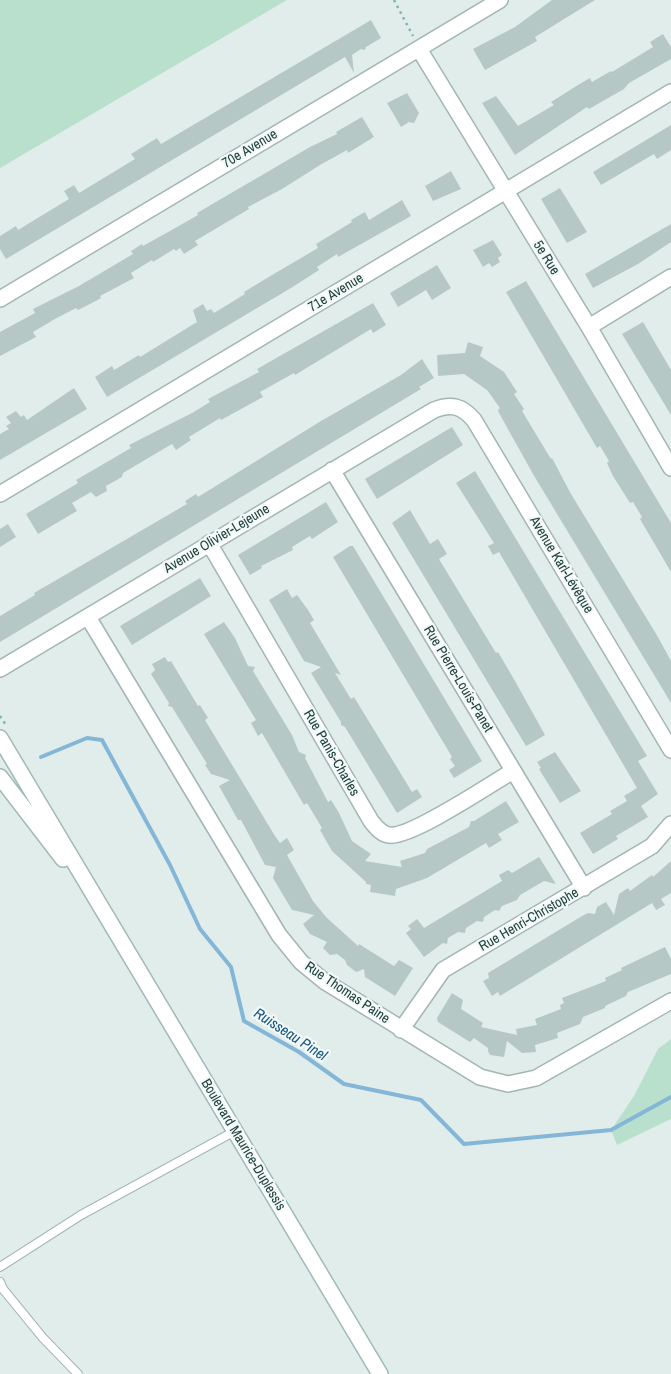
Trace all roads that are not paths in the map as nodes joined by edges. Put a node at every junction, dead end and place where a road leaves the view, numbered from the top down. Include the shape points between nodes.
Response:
1 (500, 0) edge
2 (419, 49) junction
3 (671, 92) edge
4 (505, 192) junction
5 (671, 276) edge
6 (0, 299) edge
7 (589, 327) junction
8 (434, 410) joint
9 (671, 468) edge
10 (332, 470) junction
11 (0, 494) edge
12 (209, 544) junction
13 (88, 617) junction
14 (0, 669) edge
15 (0, 738) edge
16 (671, 750) edge
17 (513, 771) junction
18 (0, 777) edge
19 (671, 824) edge
20 (584, 888) junction
21 (106, 916) junction
22 (671, 1001) edge
23 (401, 1030) junction
24 (235, 1131) junction
25 (0, 1267) edge
26 (0, 1282) edge
27 (78, 1374) edge
28 (380, 1374) edge

1 - 2 street, 70e Avenue
2 - 4 street, 5e Rue
2 - 6 street, 70e Avenue
3 - 4 street, 71e Avenue
4 - 7 street, 5e Rue
4 - 11 street, 71e Avenue
5 - 7 street
7 - 9 street, 5e Rue
8 - 10 street, Avenue Olivier-Lejeune
8 - 16 street, Avenue Karl-Lévêque via 445,405 456,406 466,410 474,420
10 - 12 street, Avenue Olivier-Lejeune
10 - 17 street, Rue Pierre-Louis-Panet
12 - 13 street, Avenue Olivier-Lejeune
12 - 17 street, Rue Panis-Charles via 379,830 388,835 410,832
13 - 14 street, Avenue Olivier-Lejeune
13 - 23 street, Rue Thomas Paine via 289,950 324,981
15 - 21 street, Boulevard Maurice-Duplessis
17 - 20 street, Rue Pierre-Louis-Panet
18 - 21 street, Boulevard Maurice-Duplessis
19 - 20 street, Rue Henri-Christophe via 652,846
20 - 23 street, Rue Henri-Christophe via 443,970
21 - 24 street, Boulevard Maurice-Duplessis
22 - 23 street, Rue Thomas Paine via 536,1078 517,1084 498,1083 480,1077
24 - 25 lane via 81,1215
24 - 28 street, Boulevard Maurice-Duplessis
26 - 27 lane via 43,1338

